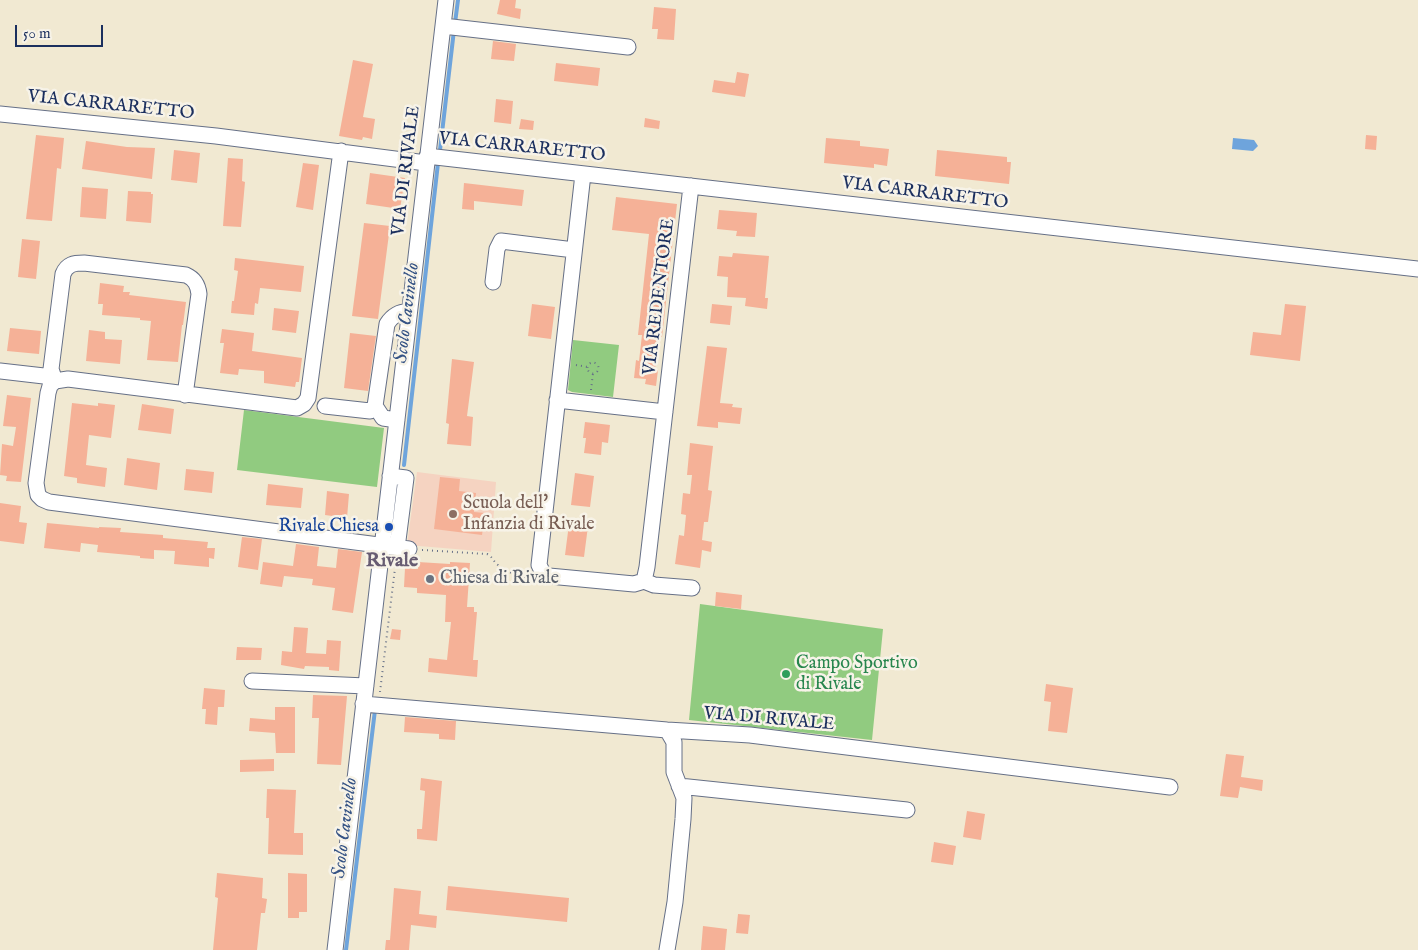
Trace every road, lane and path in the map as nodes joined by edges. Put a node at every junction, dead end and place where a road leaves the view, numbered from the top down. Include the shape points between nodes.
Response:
1 (446, 0) edge
2 (451, 27) junction
3 (628, 47) dead end
4 (0, 114) edge
5 (341, 152) junction
6 (427, 159) junction
7 (583, 174) junction
8 (691, 186) junction
9 (574, 250) junction
10 (1418, 269) edge
11 (493, 282) dead end
12 (409, 312) junction
13 (575, 365) dead end
14 (588, 367) junction
15 (0, 371) edge
16 (593, 373) junction
17 (55, 381) junction
18 (185, 395) junction
19 (590, 397) dead end
20 (557, 400) junction
21 (325, 406) dead end
22 (375, 406) junction
23 (665, 412) junction
24 (392, 420) junction
25 (397, 548) junction
26 (514, 574) dead end
27 (644, 581) junction
28 (692, 588) dead end
29 (252, 681) dead end
30 (366, 686) junction
31 (371, 704) junction
32 (667, 730) junction
33 (679, 786) junction
34 (1170, 787) dead end
35 (907, 810) dead end
36 (335, 950) edge
37 (667, 950) edge

1 - 2 street, VIA DI RIVALE
2 - 3 street
2 - 6 street, VIA DI RIVALE
4 - 5 street, VIA CARRARETTO
5 - 6 street, VIA CARRARETTO
5 - 18 street via 308,398 297,408
6 - 7 street, VIA CARRARETTO
6 - 12 street, VIA DI RIVALE
7 - 8 street, VIA CARRARETTO
7 - 9 street
8 - 10 street, VIA CARRARETTO
8 - 23 street, VIA REDENTORE
9 - 11 street via 501,241 497,248
9 - 20 street
12 - 22 street via 399,313 387,324
12 - 24 street, VIA DI RIVALE
13 - 14 path
14 - 16 path
14 - 16 path via 593,362 598,365 598,370
15 - 17 street via 44,376
16 - 19 path
17 - 18 street via 68,379
17 - 18 street via 51,369 63,274 70,265 84,263 186,275 196,282 199,294
17 - 25 street via 48,393 36,483 42,499
20 - 23 street
20 - 27 street via 539,558 541,570 554,577 628,584
21 - 22 street via 370,410
22 - 24 street via 383,418
23 - 27 street, VIA REDENTORE
24 - 25 street, VIA DI RIVALE via 390,476
25 - 26 path via 487,554 497,565
25 - 30 street, VIA DI RIVALE
25 - 31 path
27 - 28 street via 654,586
29 - 30 street
30 - 31 street, VIA DI RIVALE
31 - 32 street, VIA DI RIVALE
31 - 36 street, VIA DI RIVALE
32 - 33 street via 674,742 674,772
32 - 34 street, VIA DI RIVALE via 750,735
33 - 35 street
33 - 37 street via 684,798 683,819

